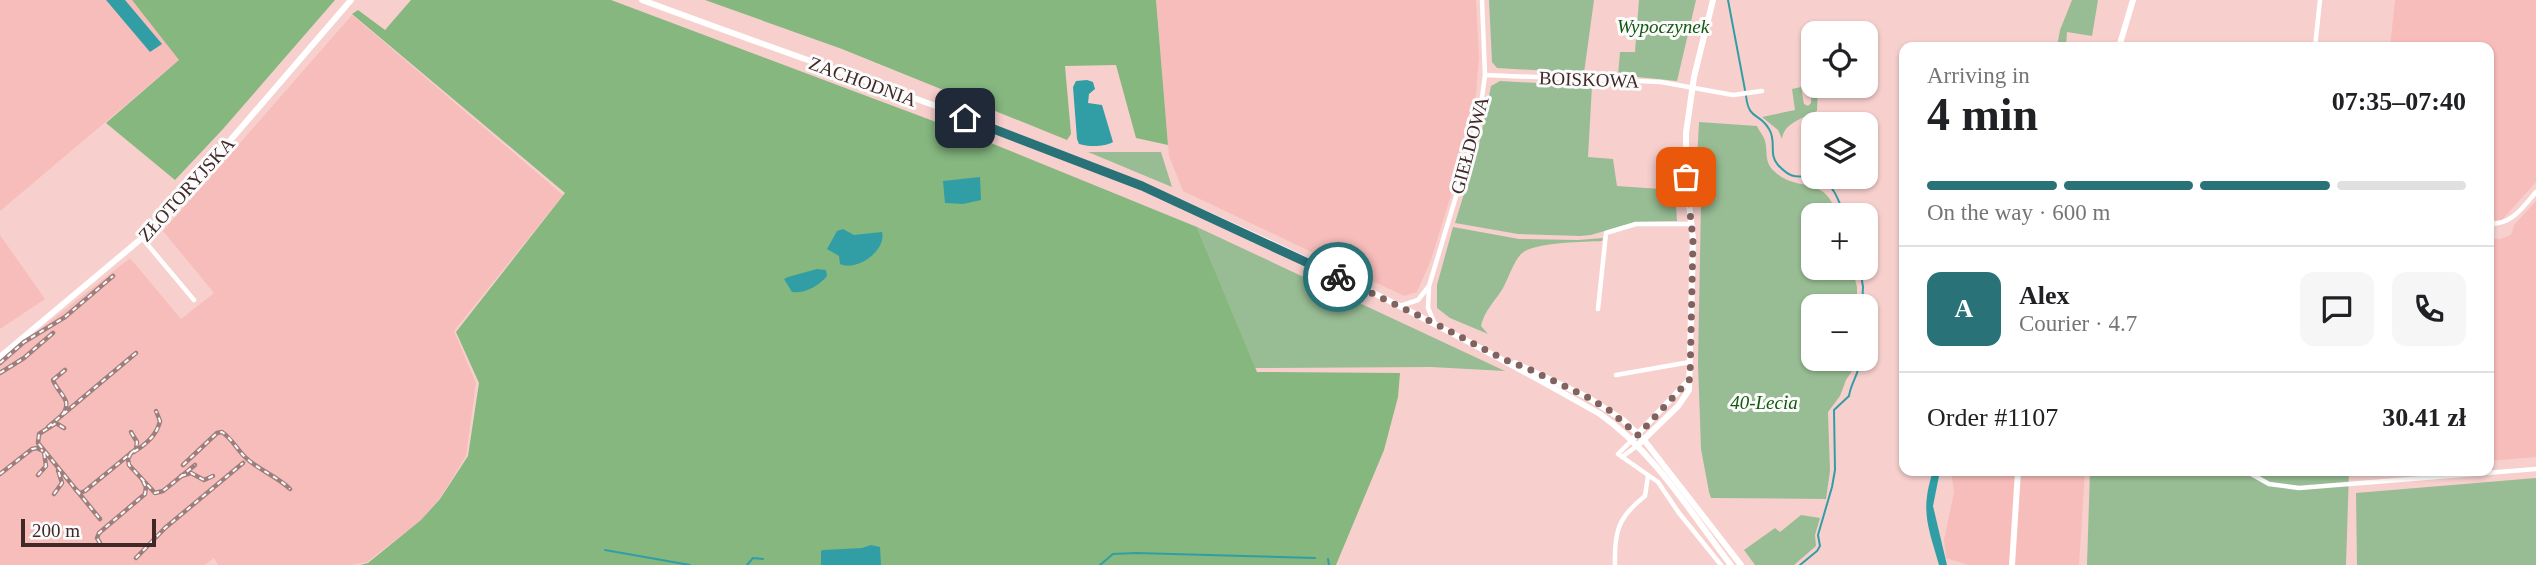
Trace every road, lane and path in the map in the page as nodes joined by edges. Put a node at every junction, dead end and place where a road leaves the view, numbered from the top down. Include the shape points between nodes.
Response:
1 (351, 0) edge
2 (642, 0) edge
3 (1482, 0) edge
4 (1713, 0) edge
5 (2133, 0) edge
6 (2320, 0) edge
7 (2120, 42) edge
8 (2316, 42) edge
9 (1485, 75) junction
10 (1692, 87) junction
11 (1762, 91) dead end
12 (2536, 192) edge
13 (1693, 224) junction
14 (2494, 225) edge
15 (142, 238) junction
16 (1429, 286) junction
17 (194, 300) dead end
18 (1399, 306) junction
19 (1598, 309) dead end
20 (1434, 323) junction
21 (0, 357) edge
22 (1690, 362) junction
23 (1616, 375) dead end
24 (1638, 440) junction
25 (2536, 469) edge
26 (2494, 472) edge
27 (1648, 475) junction
28 (2018, 476) edge
29 (2255, 476) edge
30 (2449, 476) edge
31 (1615, 565) edge
32 (1721, 565) edge
33 (1731, 565) edge
34 (1741, 565) edge
35 (2012, 565) edge

1 - 15 main road, ZŁOTORYJSKA
2 - 18 main road, ZACHODNIA via 1052,150 1188,206
3 - 9 street, GIEŁDOWA
4 - 10 main road
5 - 7 main road
6 - 8 street
9 - 10 street, BOISKOWA
9 - 16 street, GIEŁDOWA via 1478,128
10 - 11 street, BOISKOWA via 1725,94
10 - 13 main road via 1685,155
12 - 14 street via 2510,220
13 - 19 street via 1636,224 1606,233
13 - 22 main road
15 - 17 street
15 - 21 main road, ZŁOTORYJSKA
16 - 18 street via 1415,302
16 - 20 street, GIEŁDOWA via 1428,306
18 - 20 main road, ZACHODNIA
20 - 24 main road, ZACHODNIA via 1600,414
22 - 23 street
22 - 24 main road via 1690,379
24 - 27 street via 1620,456
24 - 33 main road
24 - 34 main road
25 - 26 street
27 - 31 street via 1645,496 1622,519
27 - 32 street
28 - 35 main road
29 - 30 street via 2269,484 2300,488

